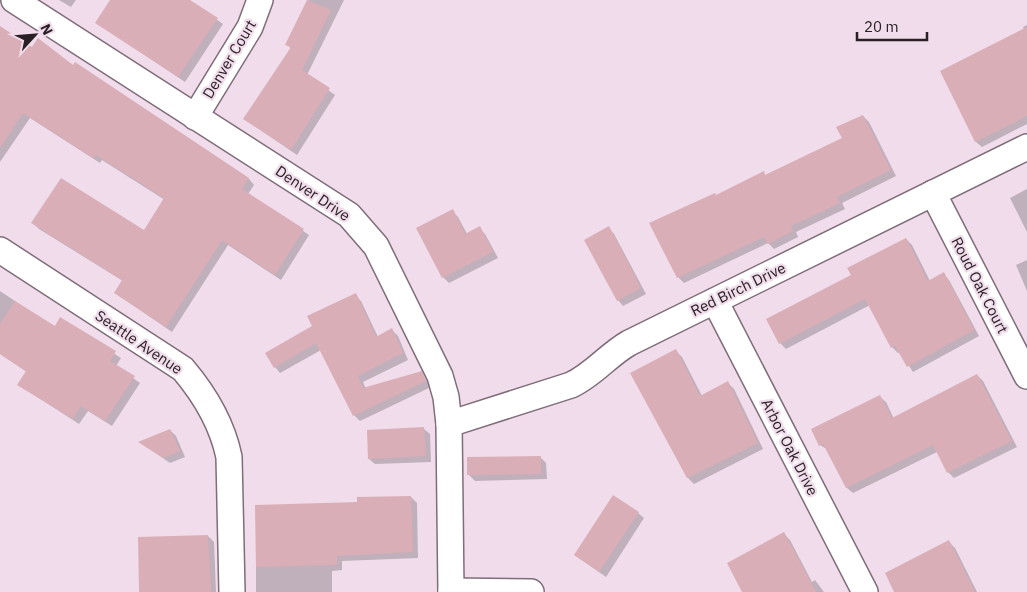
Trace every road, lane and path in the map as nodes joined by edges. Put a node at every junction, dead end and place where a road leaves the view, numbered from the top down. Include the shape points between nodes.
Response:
1 (14, 0) edge
2 (260, 0) edge
3 (195, 117) junction
4 (1027, 147) edge
5 (933, 194) junction
6 (0, 250) edge
7 (714, 301) junction
8 (1027, 376) edge
9 (449, 424) junction
10 (451, 591) edge
11 (232, 592) edge
12 (530, 592) edge
13 (865, 592) edge

1 - 3 street, Denver Drive
2 - 3 street, Denver Court via 250,27
3 - 9 street, Denver Drive via 349,215 369,236 440,376
4 - 5 street, Red Birch Drive
5 - 7 street, Red Birch Drive
5 - 8 street, Roud Oak Court
6 - 11 street, Seattle Avenue via 183,369 201,391 225,438 229,456
7 - 9 street, Red Birch Drive via 623,347 588,376 571,385
7 - 13 street, Arbor Oak Drive
9 - 10 street, Denver Drive
10 - 12 street

